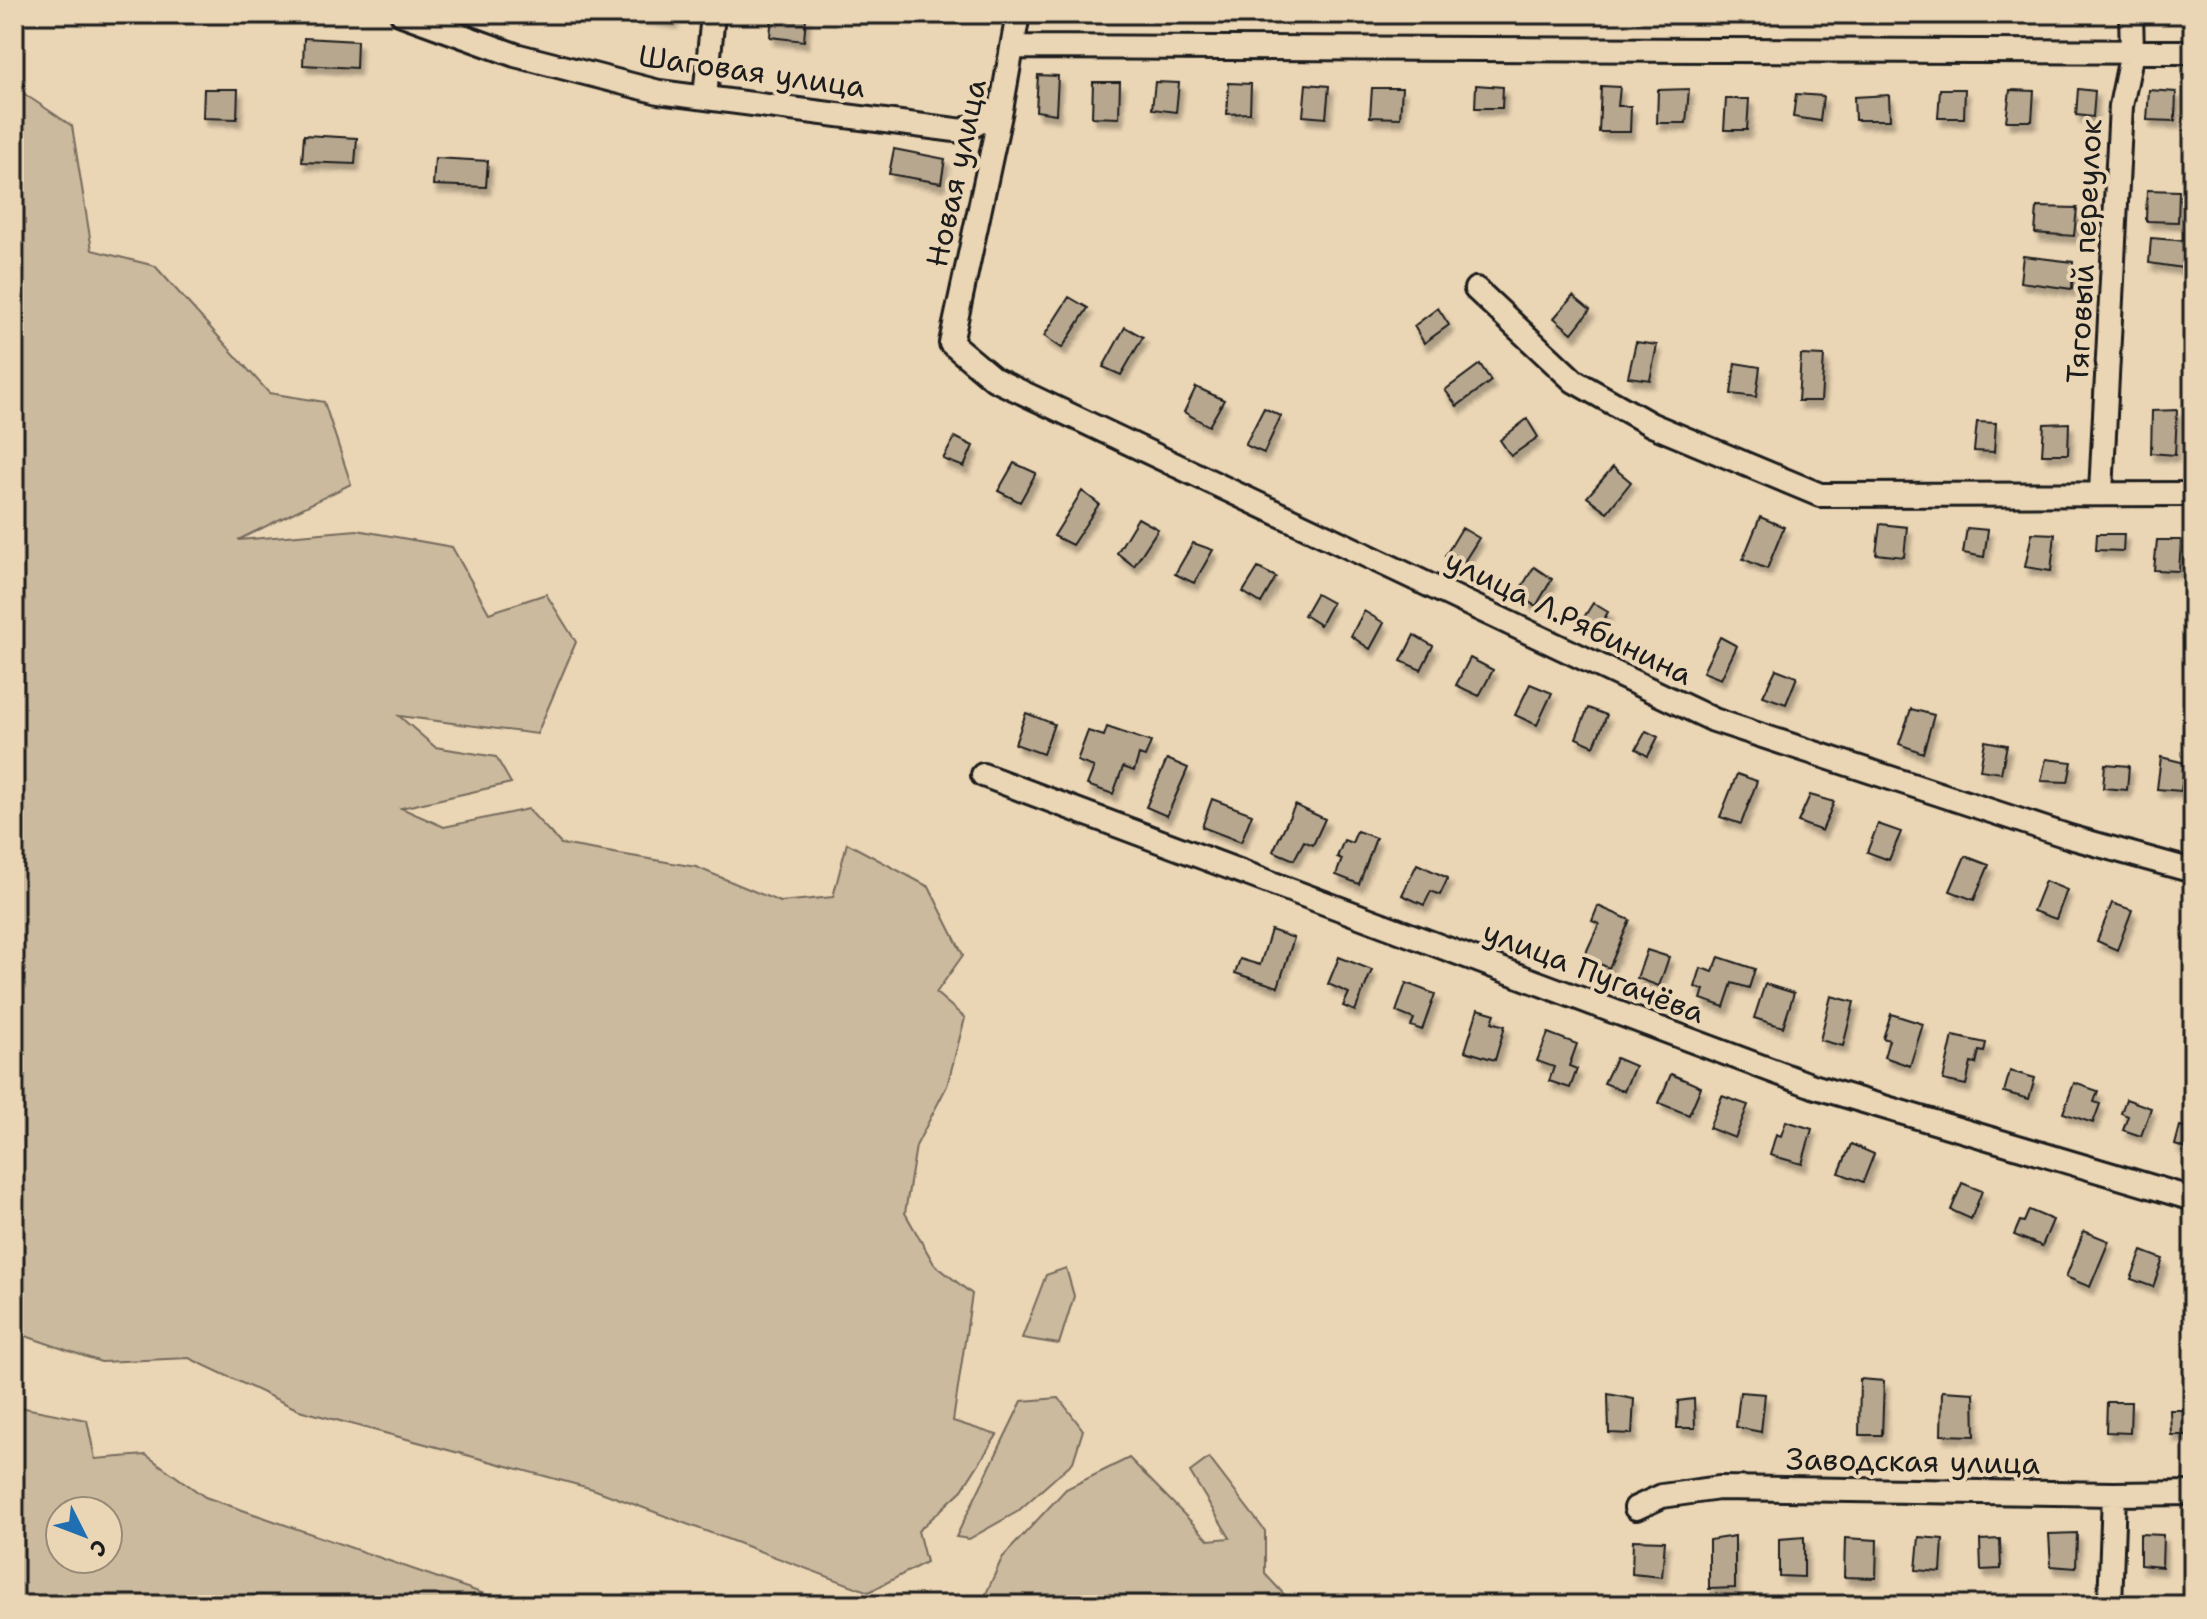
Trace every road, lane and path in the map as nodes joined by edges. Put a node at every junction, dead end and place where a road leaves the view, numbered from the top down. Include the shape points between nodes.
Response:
1 (402, 14) edge
2 (713, 14) edge
3 (1018, 14) edge
4 (2131, 14) edge
5 (1013, 47) junction
6 (2132, 52) junction
7 (2193, 52) edge
8 (705, 97) junction
9 (1001, 110) junction
10 (1476, 289) dead end
11 (951, 343) joint
12 (2101, 492) junction
13 (2193, 494) edge
14 (983, 775) dead end
15 (2193, 871) edge
16 (2193, 1199) edge
17 (2193, 1493) edge
18 (2114, 1494) junction
19 (1636, 1508) dead end
20 (2110, 1605) edge

1 - 8 street, Шаговая улица via 515,55 659,92
2 - 8 street
3 - 5 street, Новая улица
4 - 6 street, Тяговый переулок
5 - 6 street
5 - 9 street, Новая улица
6 - 7 street
6 - 12 street, Тяговый переулок via 2121,106
8 - 9 street, Шаговая улица via 963,131
9 - 11 street, Новая улица
10 - 12 street via 1574,381 1652,425 1820,495
11 - 15 street, улица Л.Рябинина via 994,379 1714,720 2070,837
12 - 13 street
14 - 16 street, улица Пугачёва via 1813,1086
17 - 18 street, Заводская улица
18 - 19 street, Заводская улица via 1719,1488 1662,1496
18 - 20 street

